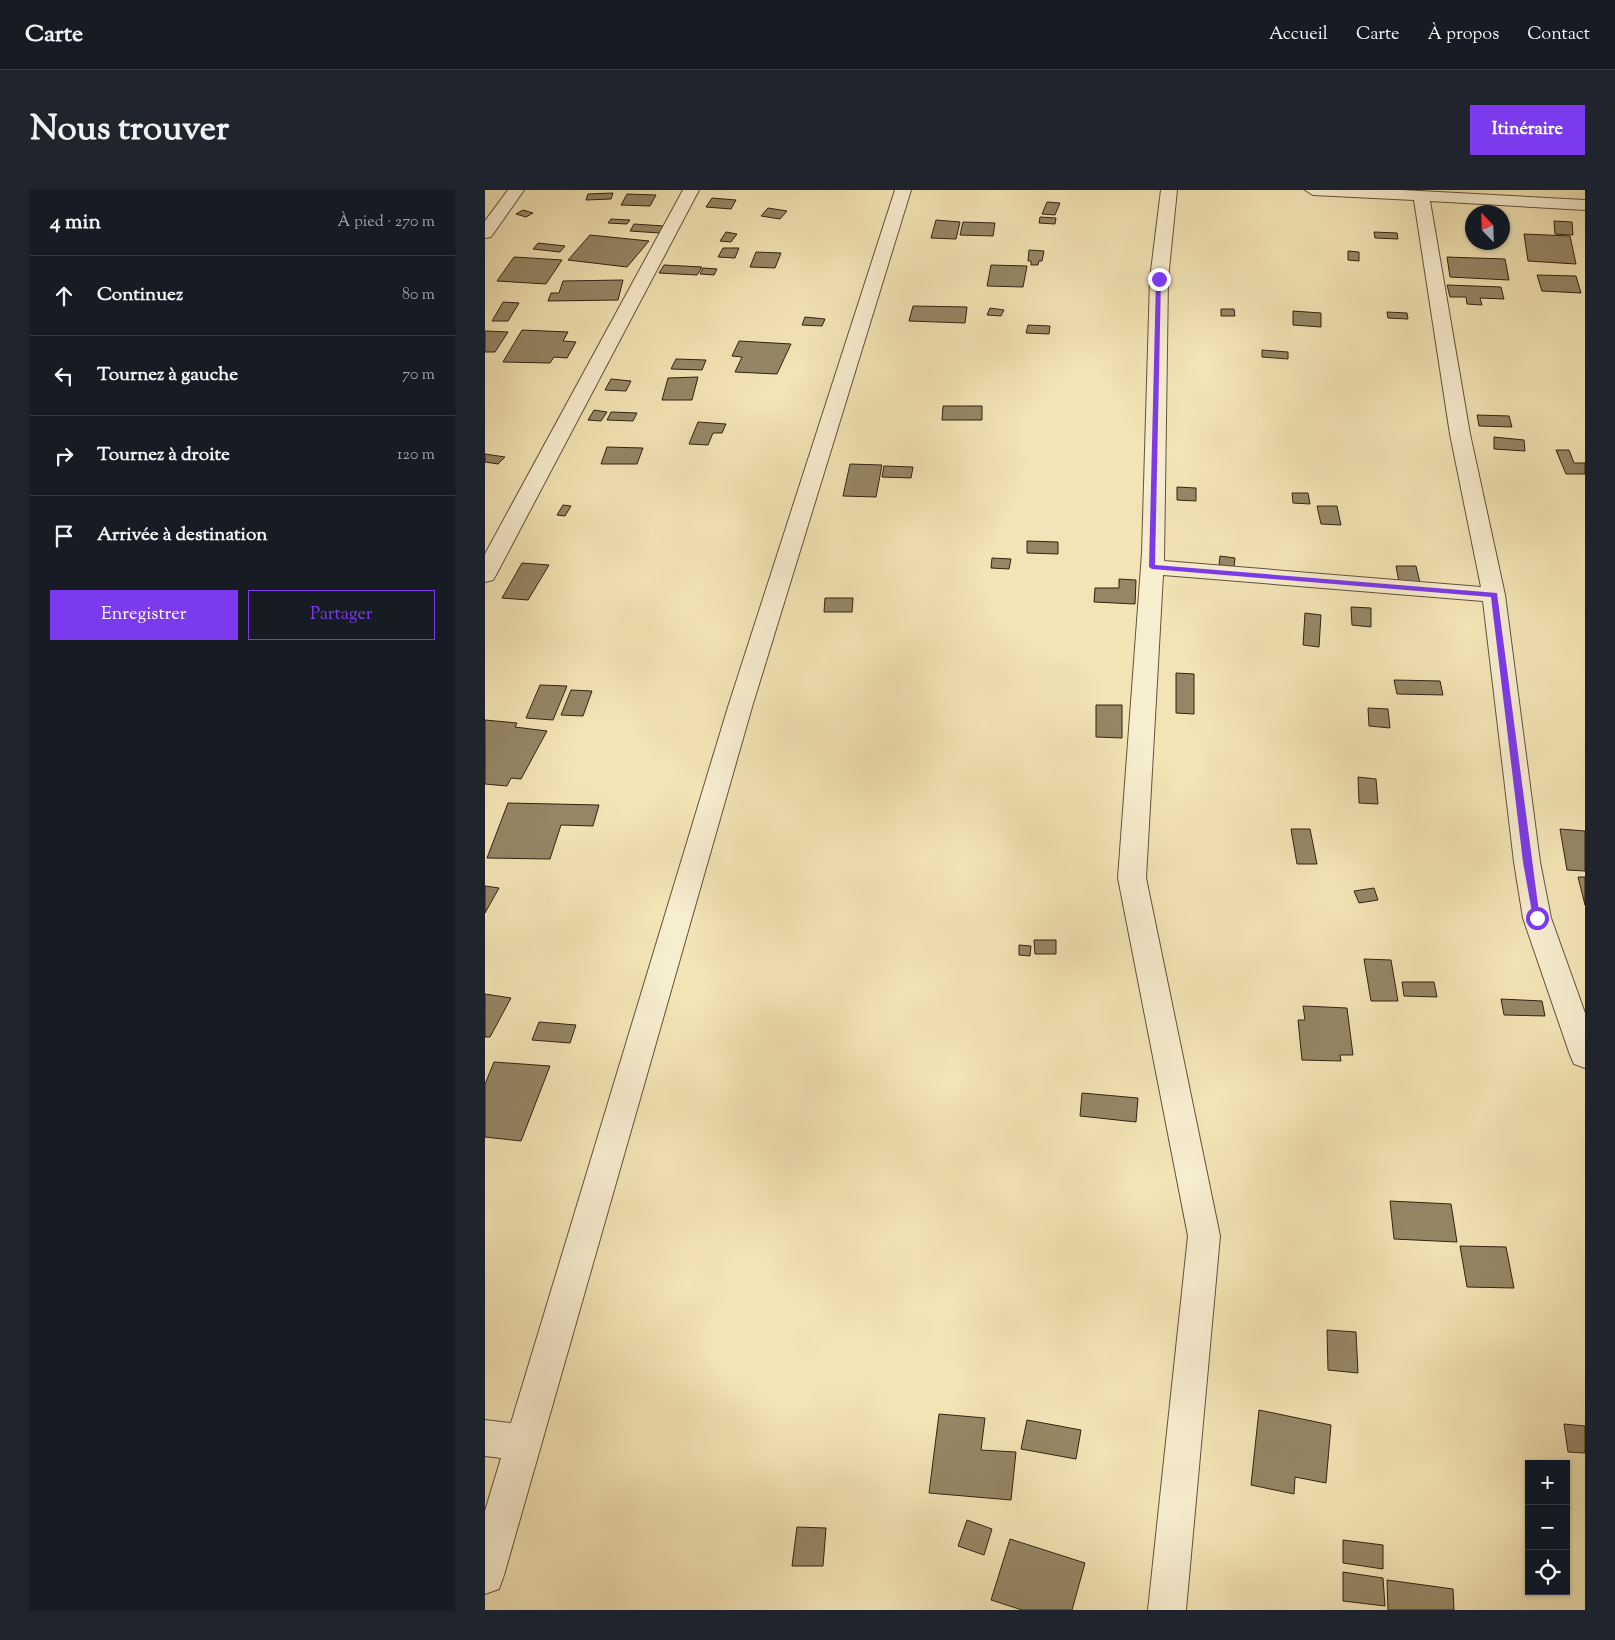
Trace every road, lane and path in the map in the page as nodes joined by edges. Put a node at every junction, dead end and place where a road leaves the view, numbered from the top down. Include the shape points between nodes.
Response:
1 (516, 190) edge
2 (691, 190) edge
3 (903, 190) edge
4 (1169, 190) edge
5 (1313, 190) edge
6 (1503, 195) edge
7 (1421, 196) junction
8 (1585, 205) edge
9 (485, 233) edge
10 (1152, 567) junction
11 (485, 575) edge
12 (1494, 595) junction
13 (1585, 1055) edge
14 (485, 1438) edge
15 (524, 1442) junction
16 (485, 1575) edge
17 (1167, 1610) edge

1 - 9 street
2 - 11 street
3 - 15 street via 828,418 734,726
4 - 10 street via 1159,279
5 - 7 street
6 - 7 street
6 - 8 street
7 - 12 street via 1460,434
10 - 12 street
10 - 17 street via 1132,878 1204,1236
12 - 13 street via 1527,862 1537,918
14 - 15 street
15 - 16 street

